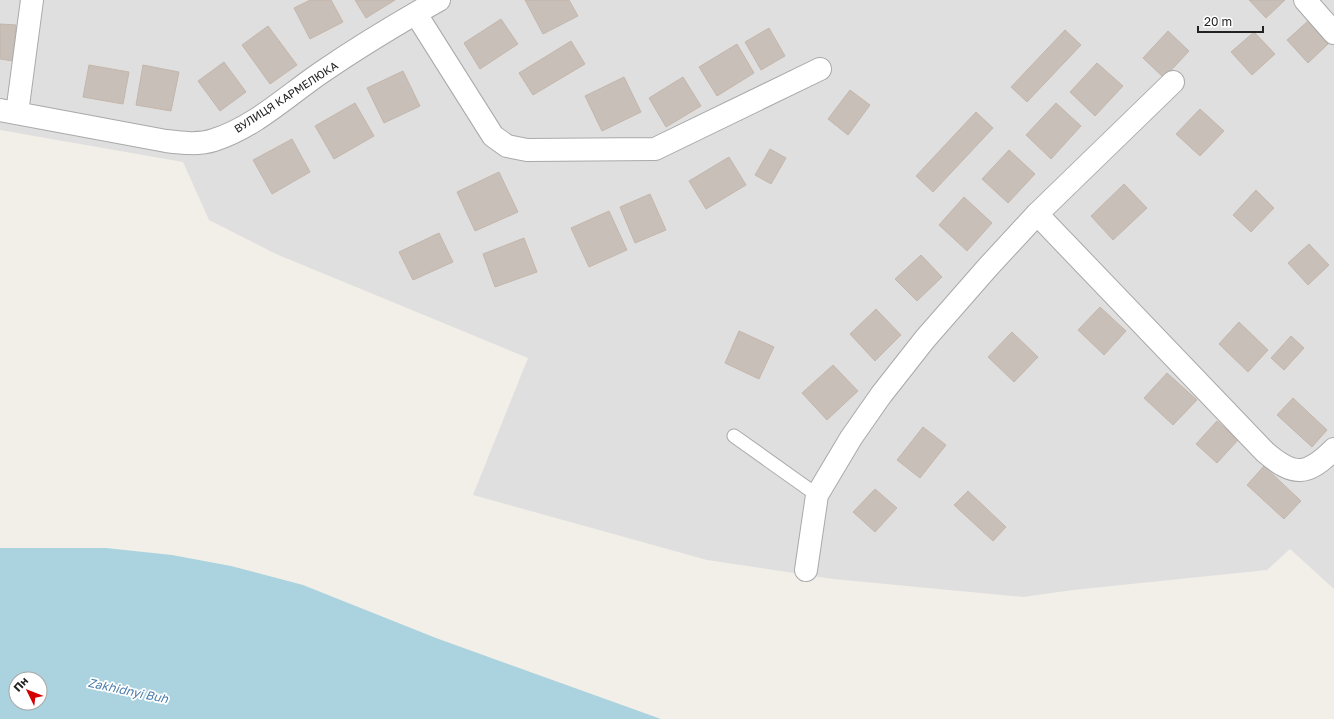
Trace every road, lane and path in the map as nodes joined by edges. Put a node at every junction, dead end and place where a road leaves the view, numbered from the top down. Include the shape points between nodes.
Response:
1 (32, 0) edge
2 (1305, 0) edge
3 (429, 5) edge
4 (1334, 33) edge
5 (820, 69) dead end
6 (1173, 82) dead end
7 (9, 111) edge
8 (1037, 214) junction
9 (734, 436) dead end
10 (1334, 449) edge
11 (817, 495) junction
12 (806, 570) dead end

1 - 7 street
2 - 4 street
3 - 5 street via 493,136 507,146 527,150 655,149
3 - 7 street, ВУЛИЦЯ КАРМЕЛЮКА via 322,72 240,129 214,140 189,143 166,141
6 - 8 street
8 - 10 street via 1281,466 1298,470 1311,467
8 - 11 street via 925,340 851,438
9 - 11 lane
11 - 12 street

